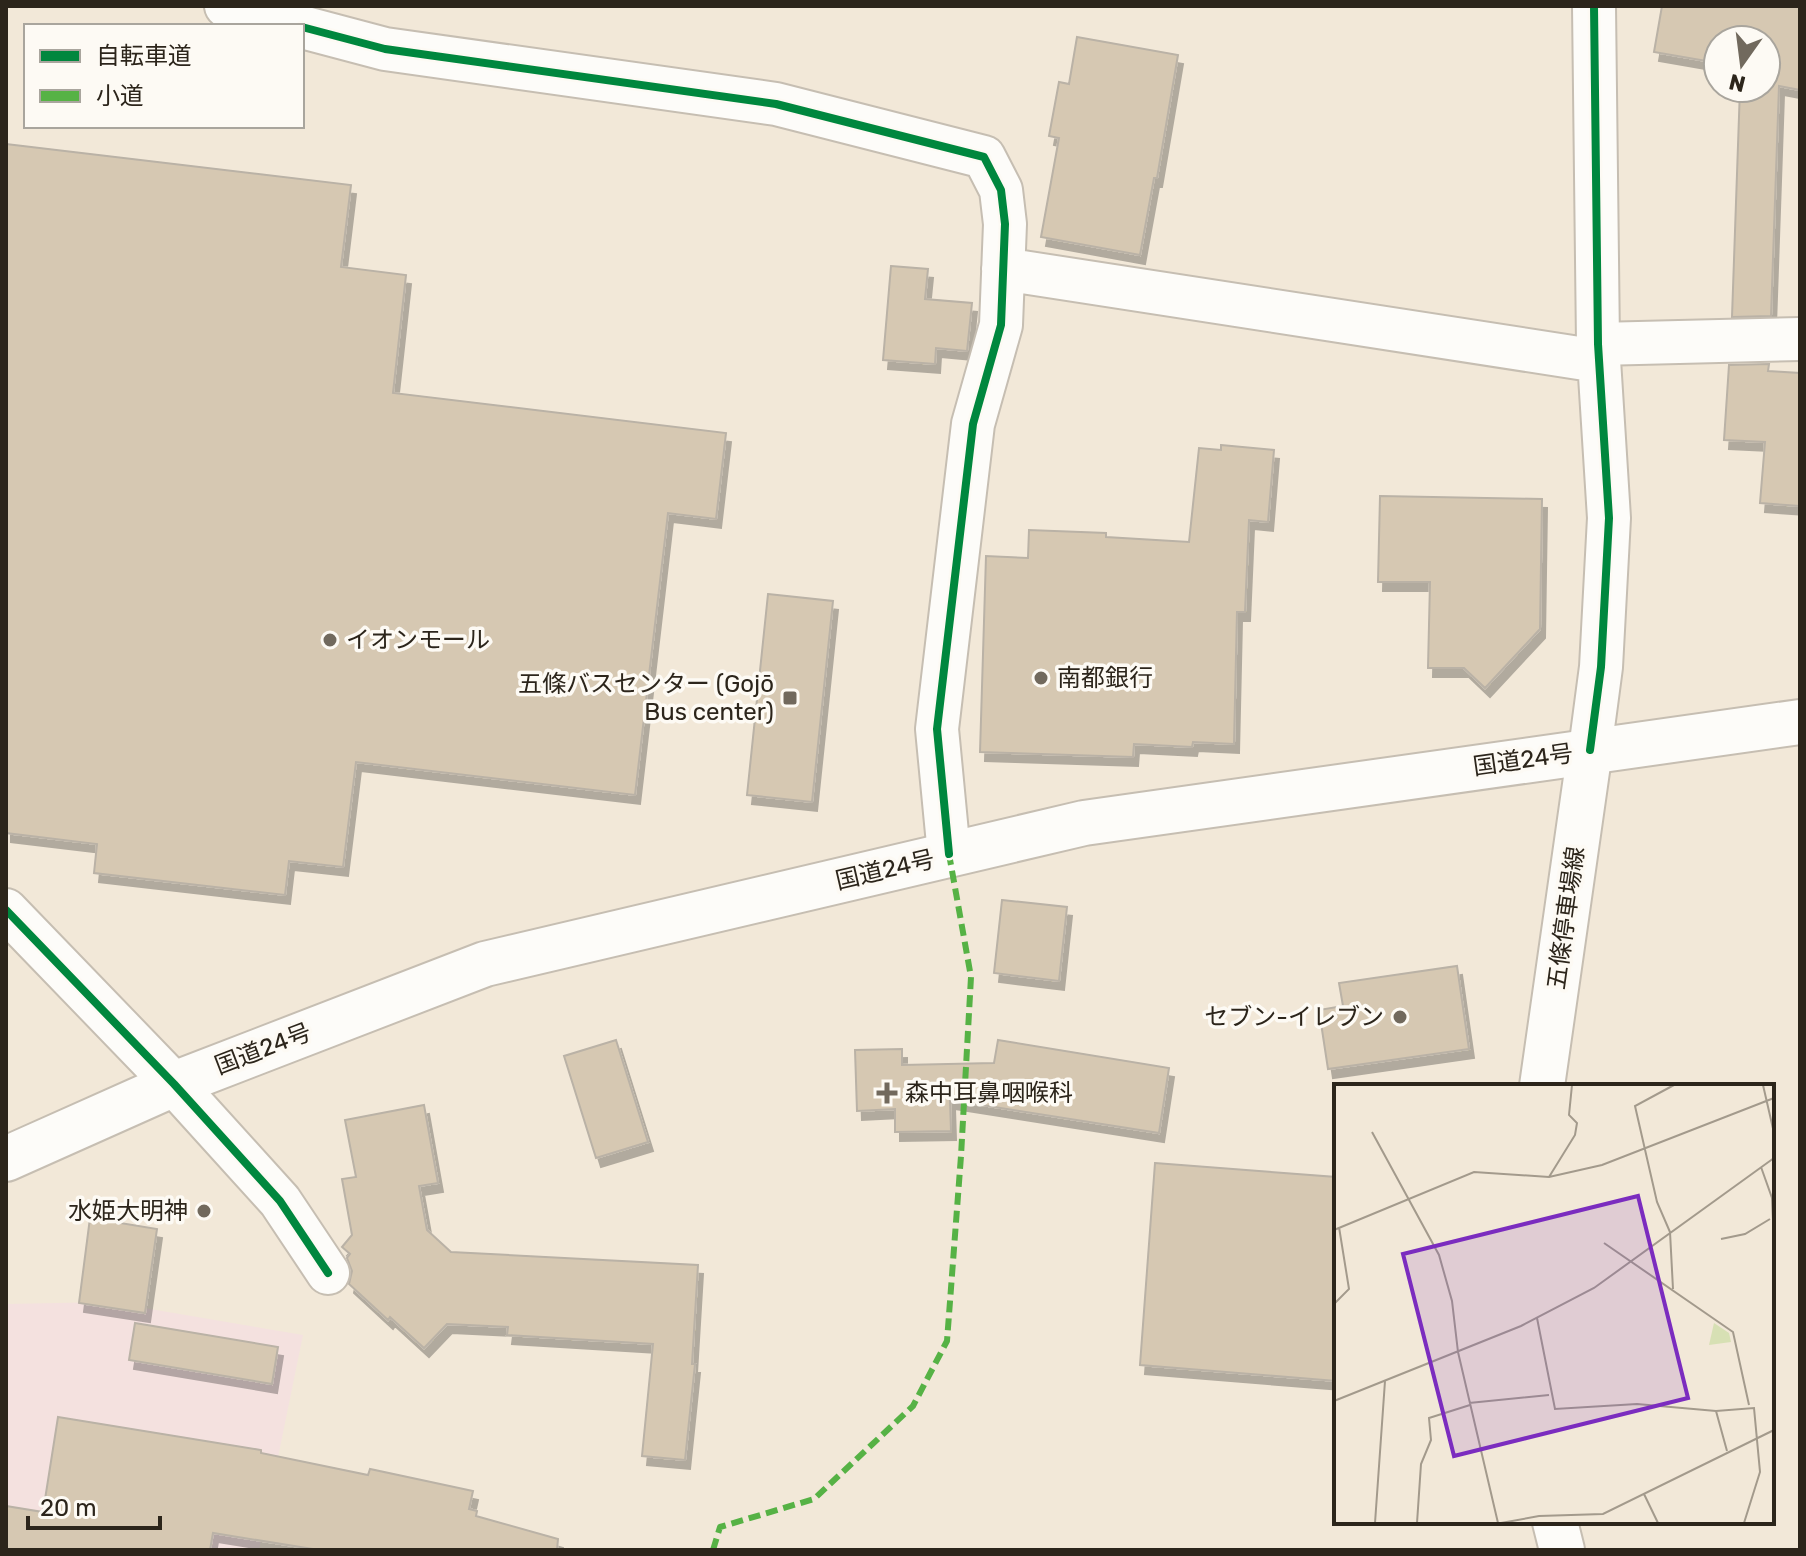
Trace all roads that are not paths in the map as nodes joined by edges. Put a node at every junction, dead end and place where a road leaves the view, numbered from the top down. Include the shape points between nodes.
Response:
1 (226, 6) edge
2 (1594, 6) edge
3 (294, 24) edge
4 (304, 27) edge
5 (1003, 269) junction
6 (1800, 339) edge
7 (1598, 352) junction
8 (1800, 722) edge
9 (1590, 750) junction
10 (949, 854) junction
11 (6, 910) edge
12 (174, 1084) junction
13 (1542, 1084) edge
14 (6, 1159) edge
15 (328, 1273) dead end
16 (1556, 1524) edge
17 (1562, 1550) edge

1 - 3 street
2 - 7 street
4 - 5 street via 385,49 776,104 984,157 1001,190
5 - 7 street
5 - 10 street via 1001,325 973,424 937,729
6 - 7 street
7 - 9 street via 1609,518 1601,667
8 - 9 main road, 国道24号
9 - 10 main road, 国道24号 via 1084,823
9 - 13 main road, 五條停車場線
10 - 12 main road, 国道24号 via 485,964
11 - 12 street
12 - 14 main road, 国道24号
12 - 15 street via 280,1201
16 - 17 main road

